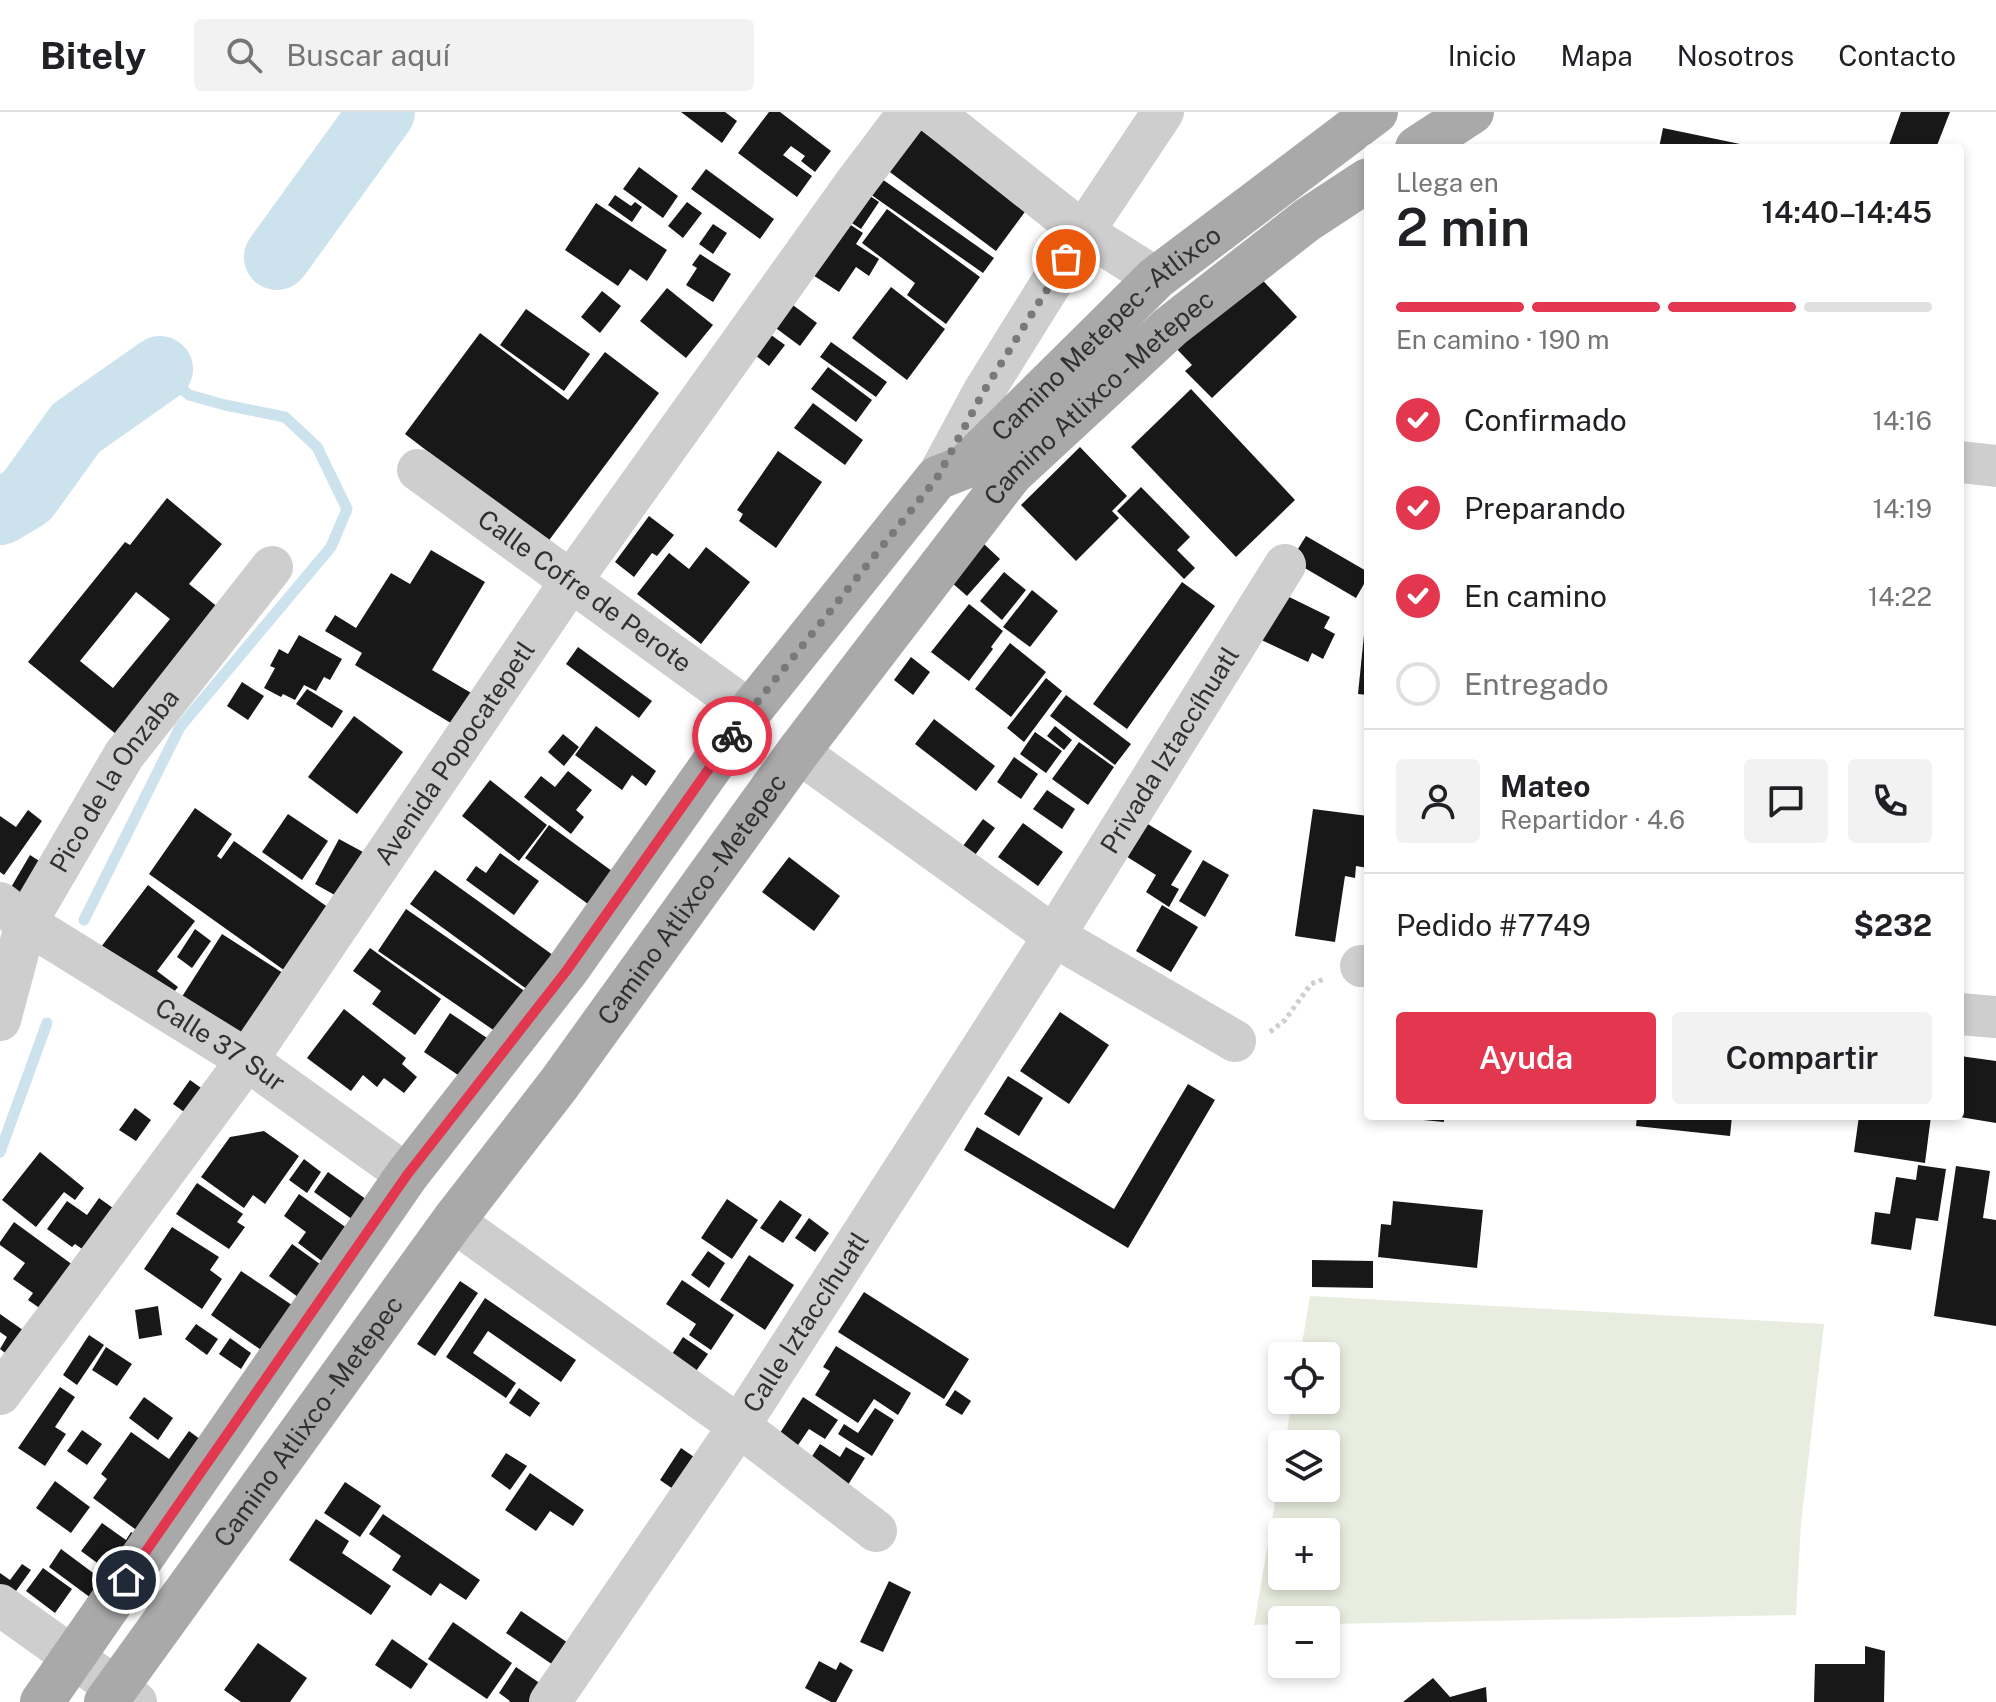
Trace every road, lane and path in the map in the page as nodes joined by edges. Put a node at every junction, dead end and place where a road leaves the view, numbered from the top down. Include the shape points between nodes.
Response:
1 (909, 112) edge
2 (932, 112) edge
3 (1163, 112) edge
4 (1376, 112) edge
5 (1472, 112) edge
6 (1423, 144) edge
7 (1364, 183) edge
8 (1083, 232) junction
9 (1156, 278) junction
10 (1964, 462) edge
11 (1996, 466) edge
12 (418, 470) dead end
13 (937, 478) junction
14 (1285, 565) dead end
15 (272, 567) dead end
16 (571, 581) junction
17 (750, 711) junction
18 (798, 752) junction
19 (13, 913) edge
20 (1054, 936) junction
21 (1364, 966) edge
22 (1964, 1014) edge
23 (1996, 1017) edge
24 (0, 1020) edge
25 (1235, 1041) joint
26 (247, 1060) junction
27 (407, 1175) junction
28 (453, 1221) junction
29 (0, 1394) edge
30 (739, 1426) junction
31 (876, 1531) dead end
32 (0, 1605) edge
33 (73, 1656) junction
34 (120, 1697) edge
35 (42, 1702) edge
36 (550, 1702) edge

1 - 16 street, Avenida Popocatepetl
2 - 8 street
3 - 8 street
4 - 9 main road, Camino Metepec - Atlixco
5 - 6 main road
7 - 18 main road, Camino Atlixco - Metepec via 1307,220 1170,327 1011,474
8 - 9 street
8 - 13 street
9 - 13 main road, Camino Metepec - Atlixco via 965,467
10 - 11 street
12 - 16 street, Calle Cofre de Perote
13 - 17 main road, Camino Metepec - Atlixco
14 - 20 street, Privada Iztaccíhuatl
15 - 19 street, Pico de la Onzaba via 124,755
16 - 17 street, Calle Cofre de Perote
16 - 26 street, Avenida Popocatepetl
17 - 27 main road, Camino Metepec - Atlixco via 567,970
18 - 20 street
18 - 28 main road, Camino Atlixco - Metepec via 559,1084
19 - 24 street, Pico de la Onzaba
19 - 26 street, Calle 37 Sur
20 - 25 street
20 - 30 street, Calle Iztaccíhuatl
21 - 25 path via 1311,984 1285,1020 1264,1036
22 - 23 street
26 - 27 street, Calle 37 Sur
26 - 29 street, Avenida Popocatepetl
27 - 33 main road, Camino Metepec - Atlixco
28 - 30 street
28 - 34 main road, Camino Atlixco - Metepec
30 - 31 street
30 - 36 street, Calle Iztaccíhuatl
32 - 33 street
33 - 34 street
33 - 35 main road, Camino Metepec - Atlixco

